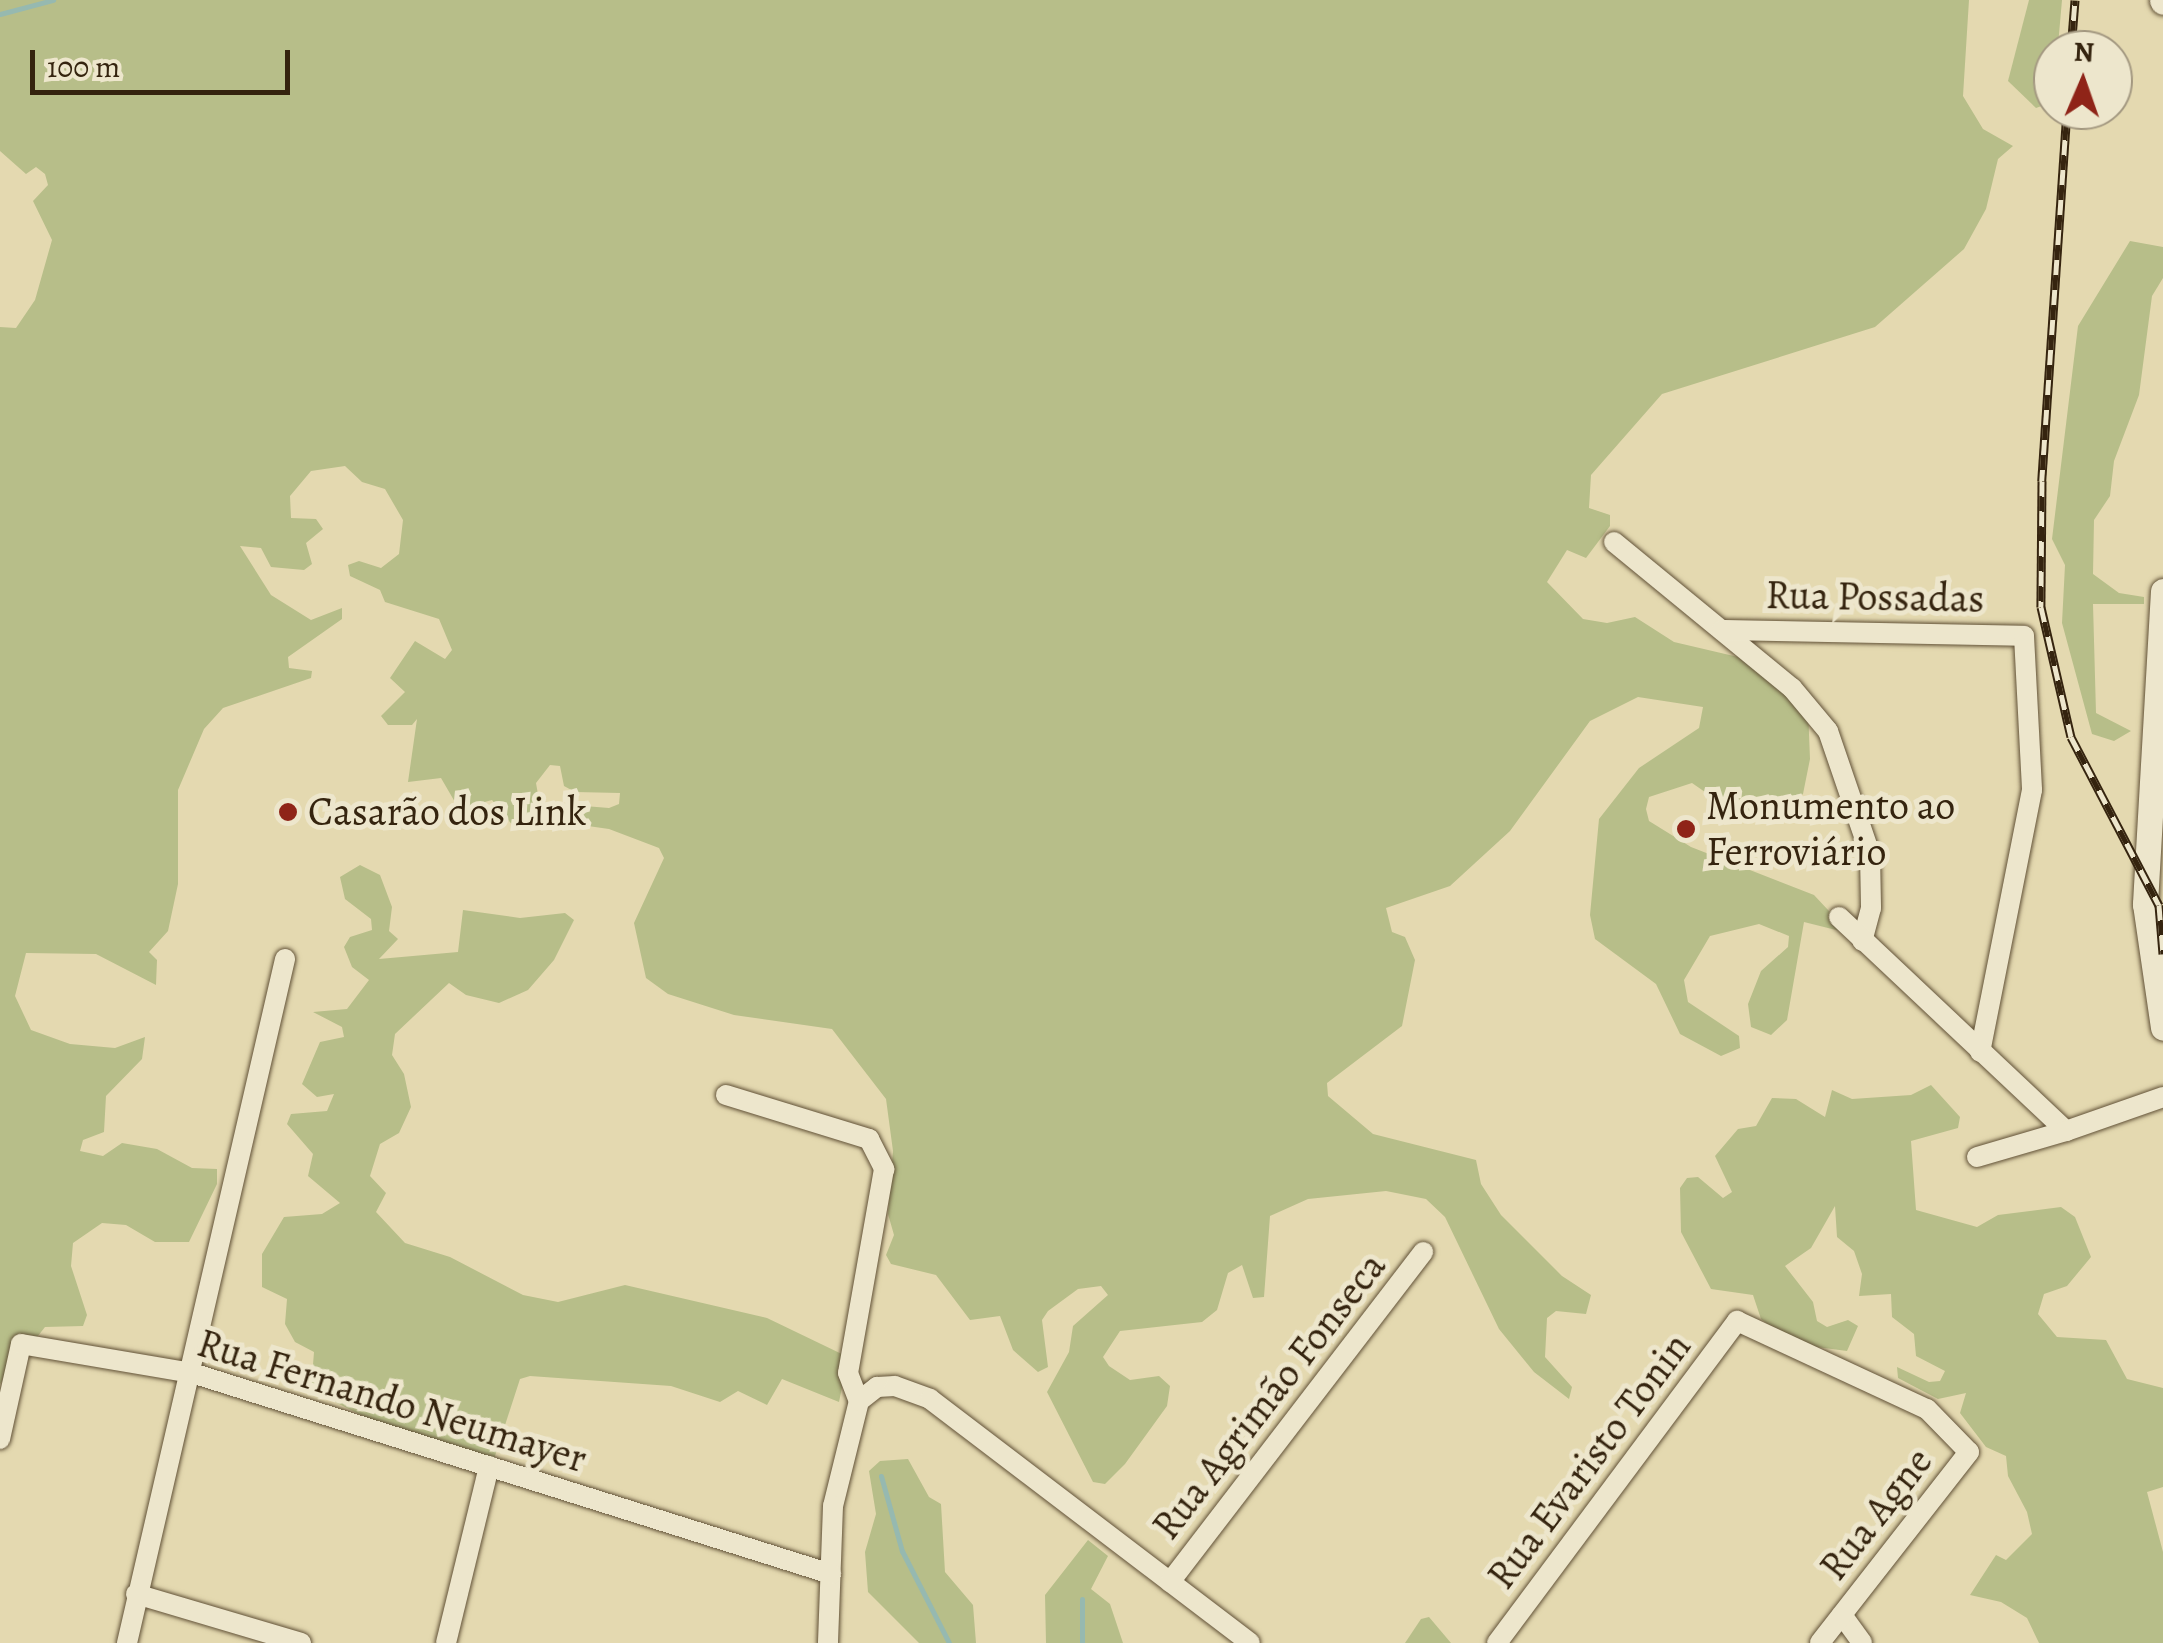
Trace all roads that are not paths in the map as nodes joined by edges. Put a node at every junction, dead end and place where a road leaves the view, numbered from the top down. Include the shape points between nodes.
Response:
1 (1614, 542) dead end
2 (2163, 591) edge
3 (1722, 630) junction
4 (2157, 729) edge
5 (2154, 881) edge
6 (1838, 917) dead end
7 (1862, 942) junction
8 (284, 959) dead end
9 (2163, 1028) edge
10 (1980, 1052) junction
11 (726, 1095) dead end
12 (2163, 1097) edge
13 (2066, 1131) junction
14 (1978, 1156) dead end
15 (1424, 1252) dead end
16 (1737, 1320) joint
17 (192, 1373) junction
18 (859, 1401) junction
19 (0, 1439) edge
20 (489, 1466) junction
21 (832, 1574) junction
22 (1170, 1582) junction
23 (136, 1594) junction
24 (1842, 1615) junction
25 (126, 1643) edge
26 (301, 1643) edge
27 (446, 1643) edge
28 (828, 1643) edge
29 (1250, 1643) edge
30 (1496, 1643) edge
31 (1820, 1643) edge
32 (1862, 1643) edge

1 - 3 street
2 - 4 street
3 - 7 street via 1815,712 1840,756 1872,874
3 - 10 street, Rua Possadas via 2024,636 2032,790
4 - 5 street
5 - 9 street via 2151,970
6 - 7 street
7 - 10 street
8 - 17 street
10 - 13 street
11 - 18 street via 868,1139 884,1169 848,1374
12 - 13 street
13 - 14 street
15 - 22 street, Rua Agrimão Fonseca
16 - 24 street, Rua Agne via 1927,1409 1969,1452
16 - 30 street, Rua Evaristo Tonin
17 - 19 street, Rua Fernando Neumayer via 21,1344
17 - 20 street, Rua Fernando Neumayer
17 - 23 street
18 - 21 street via 837,1480
18 - 22 street via 877,1387 895,1386 930,1399
20 - 21 street, Rua Fernando Neumayer
20 - 27 street
21 - 28 street
22 - 29 street
23 - 25 street
23 - 26 street
24 - 31 street, Rua Agne
24 - 32 street

